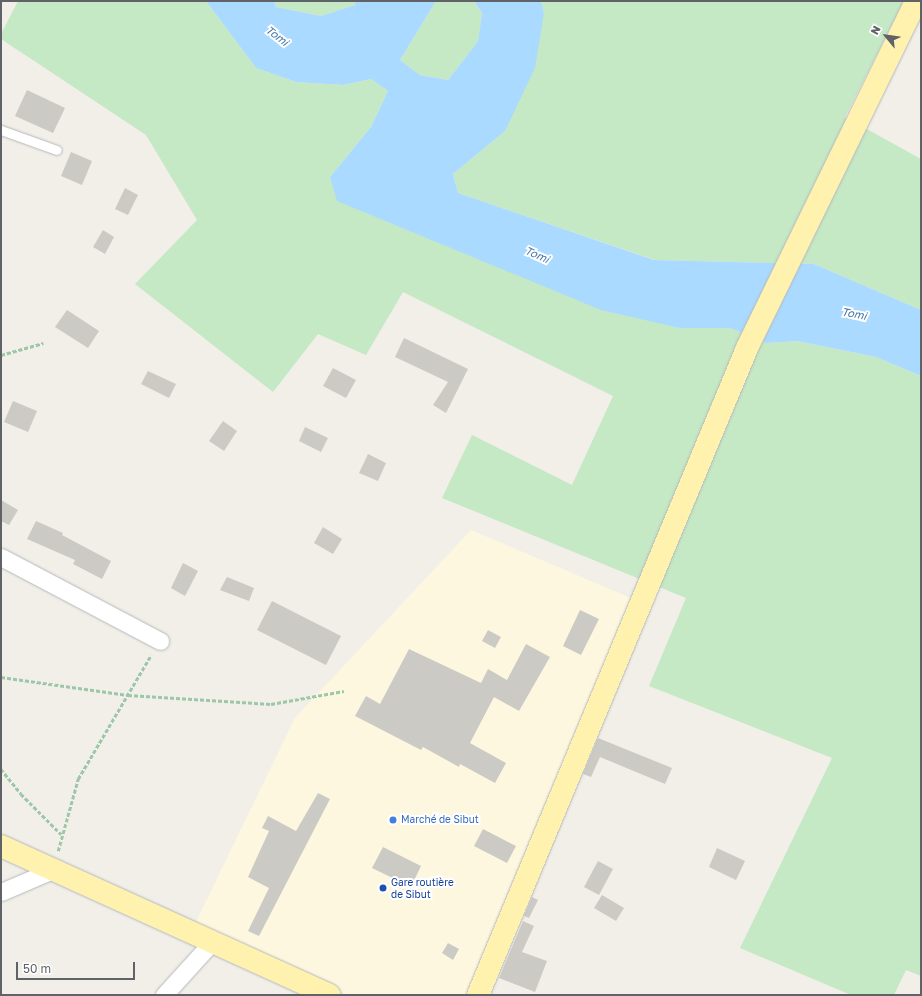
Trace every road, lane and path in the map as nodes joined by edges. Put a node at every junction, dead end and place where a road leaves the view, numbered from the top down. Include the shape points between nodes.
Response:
1 (916, 1) edge
2 (1, 130) edge
3 (57, 150) dead end
4 (43, 343) dead end
5 (1, 355) edge
6 (1, 557) edge
7 (160, 641) joint
8 (1, 677) edge
9 (344, 690) dead end
10 (128, 695) junction
11 (1, 769) edge
12 (62, 834) junction
13 (1, 846) edge
14 (55, 869) junction
15 (1, 892) edge
16 (212, 942) junction
17 (164, 995) edge
18 (330, 995) edge
19 (478, 995) edge

1 - 19 main road via 747,348
2 - 3 lane
4 - 5 path
6 - 7 street
7 - 10 path
8 - 10 path
9 - 10 path via 271,704
10 - 12 path via 78,779
11 - 12 path via 21,794
12 - 14 path
13 - 14 main road
14 - 15 street
14 - 16 main road
16 - 17 street
16 - 18 main road

